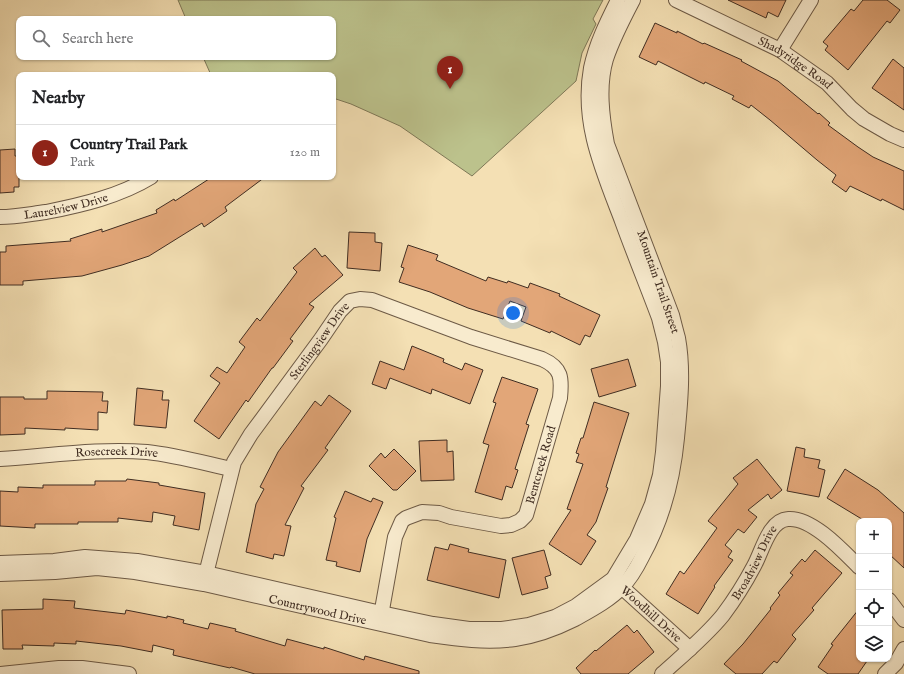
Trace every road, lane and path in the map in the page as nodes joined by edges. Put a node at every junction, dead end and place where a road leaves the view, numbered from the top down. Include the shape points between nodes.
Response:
1 (618, 0) edge
2 (633, 0) edge
3 (676, 0) edge
4 (811, 0) edge
5 (780, 50) junction
6 (904, 140) edge
7 (145, 180) edge
8 (0, 217) edge
9 (558, 372) joint
10 (0, 459) edge
11 (231, 469) junction
12 (0, 563) edge
13 (856, 564) edge
14 (0, 574) edge
15 (205, 578) junction
16 (618, 583) junction
17 (892, 604) edge
18 (380, 618) junction
19 (904, 620) edge
20 (690, 649) junction
21 (904, 649) edge
22 (0, 674) edge
23 (129, 674) edge
24 (662, 674) edge
25 (885, 674) edge

1 - 16 street, Mountain Trail Street via 594,56 589,83 590,118 595,149 659,318 668,362 660,475 652,504
2 - 16 street, Mountain Trail Street via 606,60 602,94 603,122 607,144 672,315 678,339 681,387 676,453 669,490 659,522 634,572
3 - 5 street, Shadyridge Road
4 - 5 street
5 - 6 street, Shadyridge Road via 822,80 864,119
7 - 8 street, Laurelview Drive via 98,200 17,217
9 - 11 street, Sterlingview Drive via 553,364 542,359 471,337 372,300 350,301 340,311 251,434
9 - 18 street, Bentcreek Road via 560,398 526,515 511,525 500,526 439,513 422,512 406,518 399,526 395,537
10 - 11 street, Rosecreek Drive via 105,451 147,452
11 - 15 street, Sterlingview Drive
12 - 15 street, Countrywood Drive via 85,557 144,562
13 - 20 street, Broadview Drive via 813,527 796,519 780,521 769,534 755,565 722,616
14 - 15 street, Countrywood Drive via 97,568
15 - 18 street, Countrywood Drive
16 - 18 street, Countrywood Drive via 602,588 555,617 529,625 502,629 469,629
16 - 20 street, Woodhill Drive
17 - 19 street
20 - 24 street, Broadview Drive
21 - 25 street via 896,663
22 - 23 street via 82,668

